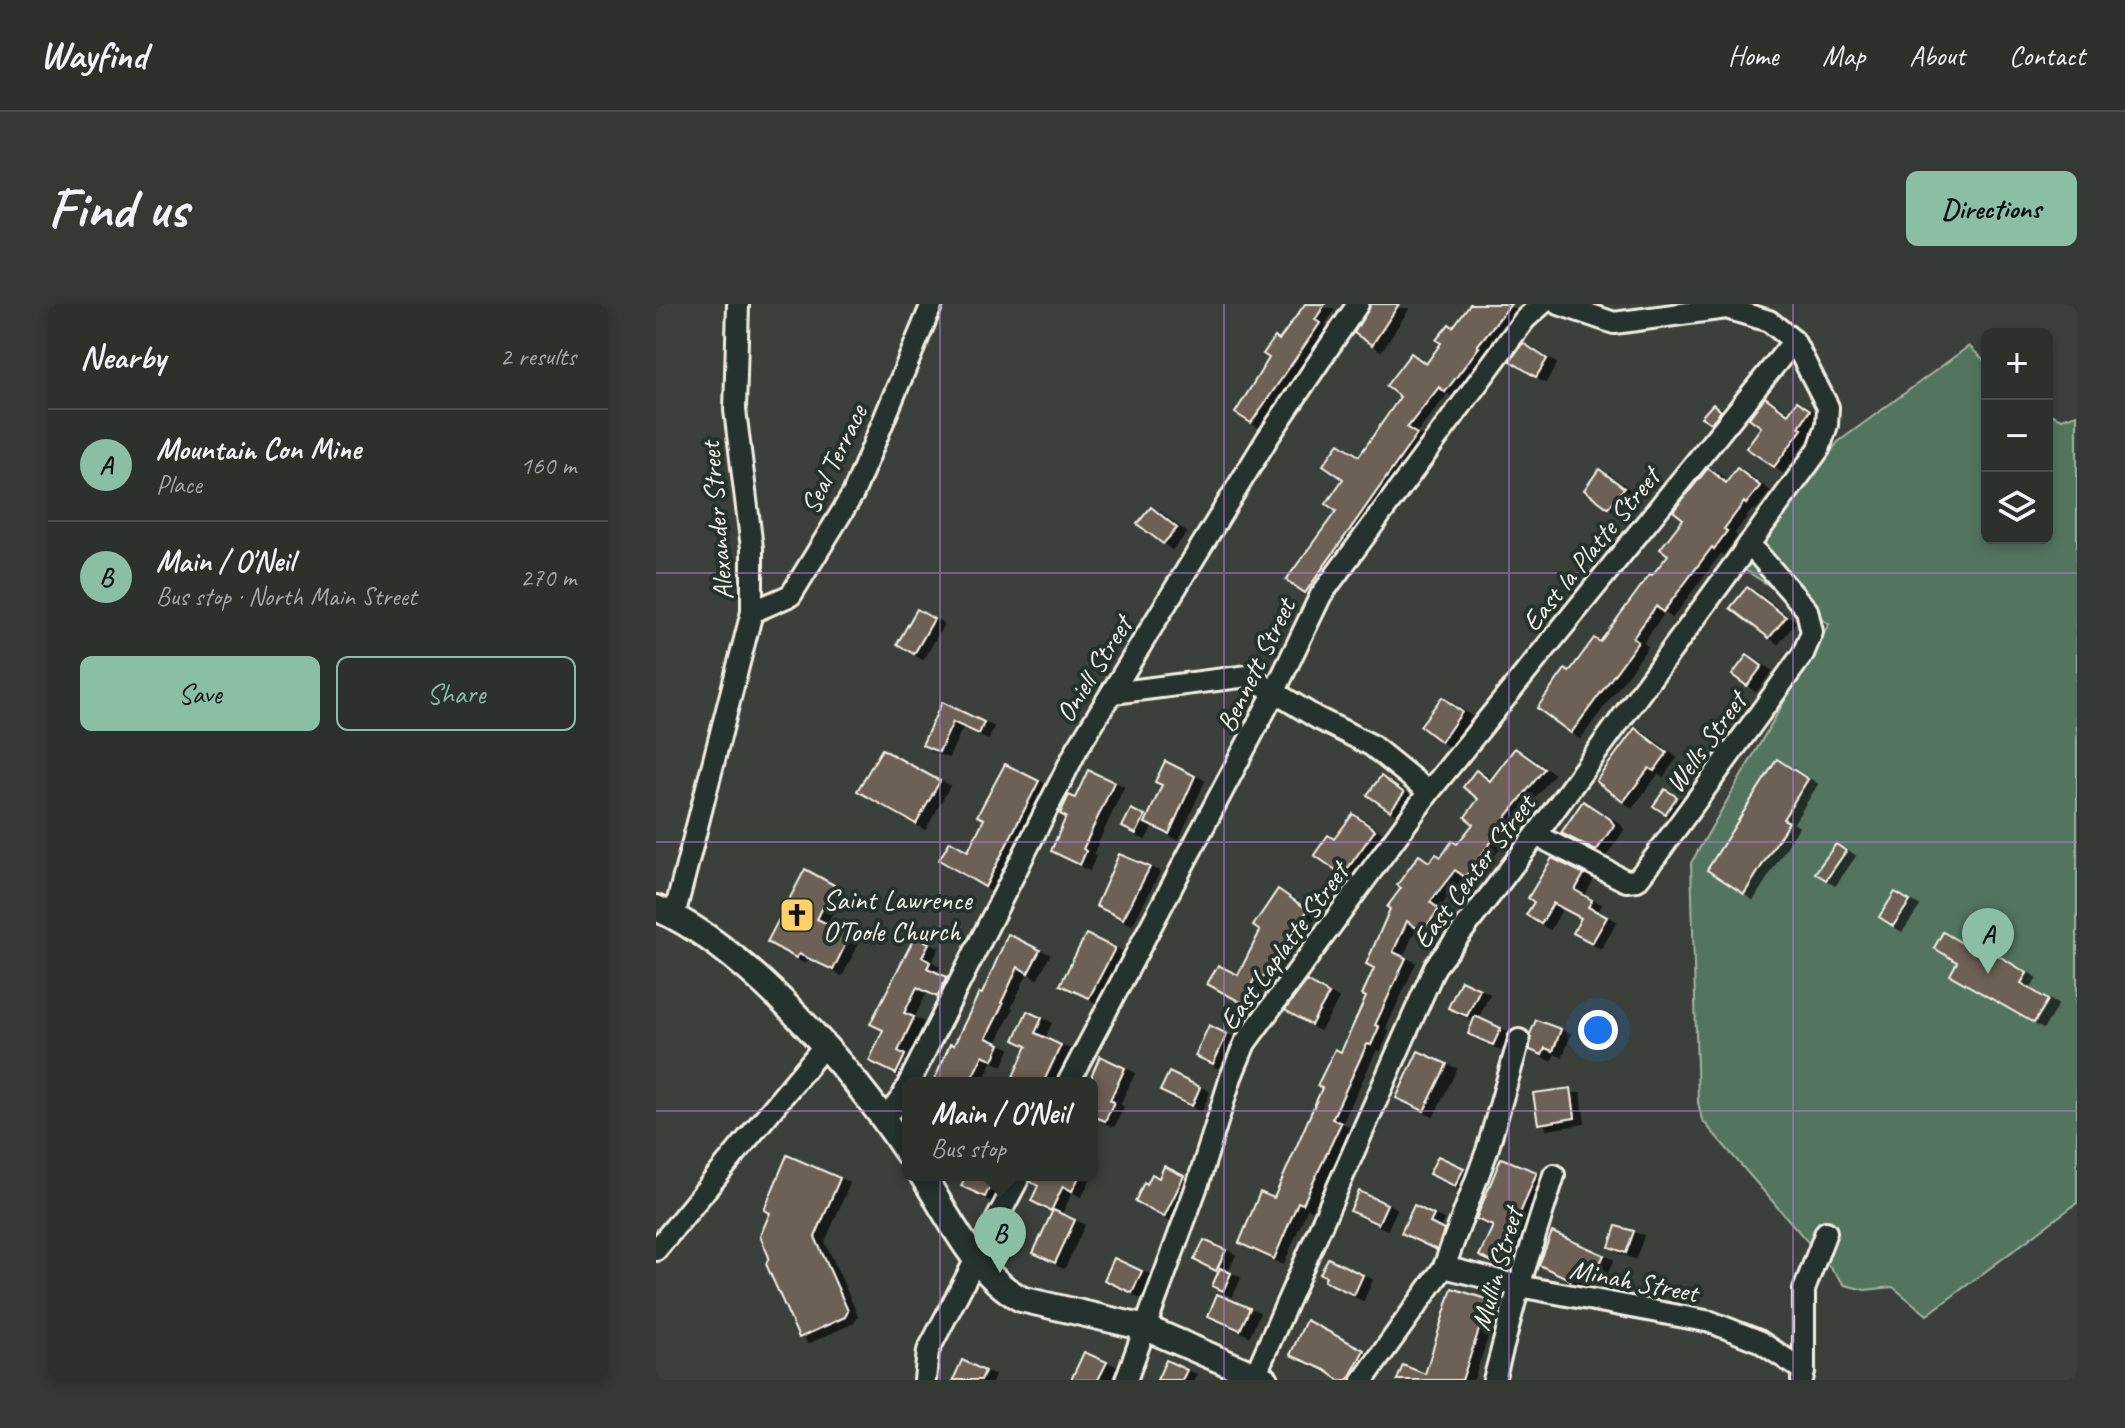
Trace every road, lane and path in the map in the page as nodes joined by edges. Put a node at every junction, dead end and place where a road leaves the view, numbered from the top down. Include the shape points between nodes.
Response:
1 (738, 304) edge
2 (932, 304) edge
3 (1358, 304) edge
4 (1542, 304) edge
5 (1559, 304) edge
6 (1794, 341) junction
7 (1749, 544) junction
8 (752, 612) junction
9 (1113, 693) junction
10 (1274, 693) junction
11 (1429, 792) junction
12 (1536, 835) junction
13 (665, 912) edge
14 (1519, 1040) dead end
15 (824, 1046) junction
16 (913, 1077) edge
17 (1071, 1077) edge
18 (902, 1097) edge
19 (885, 1118) junction
20 (902, 1145) edge
21 (1554, 1175) dead end
22 (926, 1181) edge
23 (1017, 1181) edge
24 (1826, 1232) dead end
25 (656, 1250) edge
26 (975, 1260) junction
27 (1444, 1267) junction
28 (1519, 1286) junction
29 (1146, 1328) junction
30 (1803, 1376) edge
31 (1258, 1378) edge
32 (925, 1380) edge
33 (1126, 1380) edge
34 (1363, 1380) edge
35 (1494, 1380) edge

1 - 8 street, Alexander Street via 735,410 752,548
2 - 8 street, Seal Terrace via 853,494 791,595
3 - 9 street, Oniell Street via 1267,439
4 - 10 street, Bennett Street via 1525,319 1321,595
5 - 6 street via 1614,323 1726,308 1769,321
6 - 7 street, East Center Street via 1828,407 1827,425 1819,449
6 - 11 street, East la Platte Street
7 - 12 street, East Center Street
7 - 12 street, Wells Street via 1807,610 1812,632 1803,654 1656,856 1637,880 1626,881
8 - 13 street, Alexander Street
9 - 10 street via 1248,676
9 - 16 street, Oniell Street via 1077,749
10 - 11 street via 1371,745
10 - 17 street, Bennett Street
11 - 29 street, East Laplatte Street via 1245,1043
12 - 31 street, East Center Street via 1435,967
13 - 15 main road via 728,952
14 - 27 street via 1487,1151
15 - 19 main road
15 - 25 street
18 - 19 street, Oniell Street
19 - 20 main road
21 - 28 street, Mullin Street
22 - 26 main road
23 - 26 street
24 - 30 street via 1804,1290
26 - 29 main road via 1021,1299
26 - 32 street via 928,1351
27 - 28 street, Minah Street
27 - 34 street
28 - 30 street, Minah Street via 1711,1322 1759,1341
28 - 35 street, Mullin Street
29 - 31 main road
29 - 33 street, East Laplatte Street

